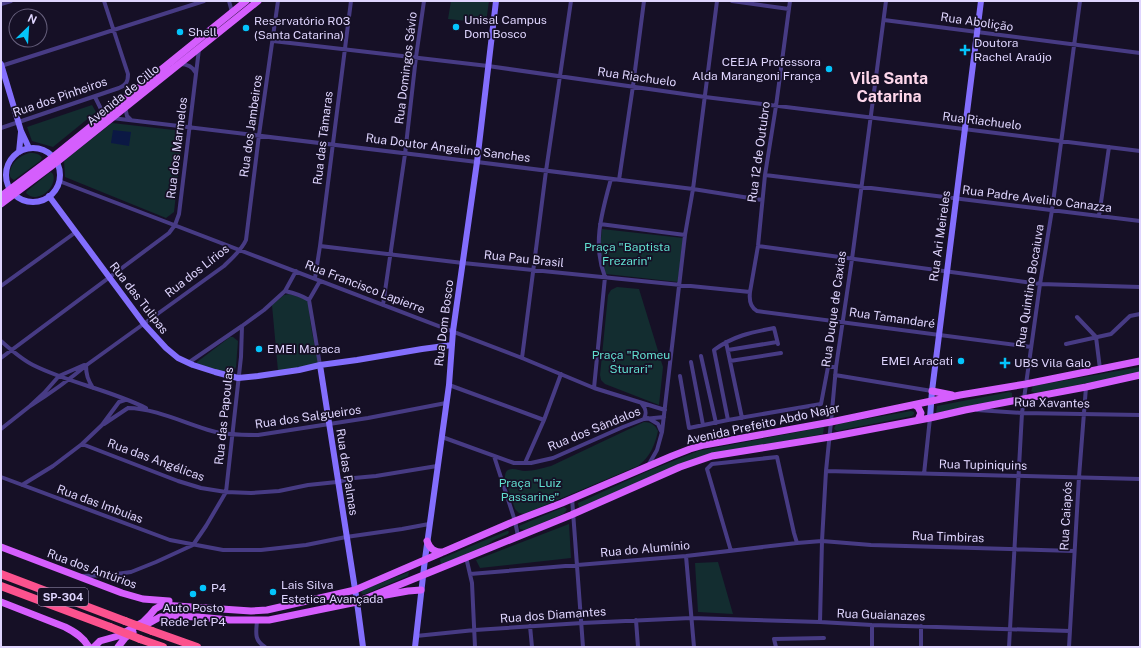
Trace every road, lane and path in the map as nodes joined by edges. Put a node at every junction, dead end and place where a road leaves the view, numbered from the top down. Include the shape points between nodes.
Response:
1 (11, 1) edge
2 (104, 1) edge
3 (204, 1) edge
4 (229, 1) edge
5 (246, 1) edge
6 (258, 1) edge
7 (351, 1) edge
8 (424, 1) edge
9 (496, 1) edge
10 (571, 1) edge
11 (644, 1) edge
12 (717, 1) edge
13 (732, 1) edge
14 (790, 1) edge
15 (886, 1) edge
16 (981, 1) edge
17 (1080, 1) edge
18 (278, 2) edge
19 (1, 4) edge
20 (789, 9) junction
21 (232, 12) junction
22 (884, 20) junction
23 (113, 30) junction
24 (977, 32) junction
25 (274, 41) junction
26 (1074, 45) junction
27 (199, 49) junction
28 (345, 49) junction
29 (1140, 53) edge
30 (416, 57) junction
31 (179, 64) junction
32 (1, 65) edge
33 (488, 66) junction
34 (196, 73) junction
35 (560, 76) junction
36 (633, 86) junction
37 (95, 96) junction
38 (705, 97) junction
39 (776, 106) junction
40 (125, 107) junction
41 (104, 115) junction
42 (871, 117) junction
43 (112, 118) junction
44 (131, 120) junction
45 (18, 122) junction
46 (190, 127) junction
47 (1, 128) edge
48 (965, 129) junction
49 (21, 131) junction
50 (259, 135) junction
51 (1061, 141) junction
52 (333, 144) junction
53 (1109, 147) junction
54 (29, 148) junction
55 (1140, 151) edge
56 (19, 152) junction
57 (405, 154) junction
58 (55, 160) junction
59 (477, 162) junction
60 (546, 171) junction
61 (765, 175) junction
62 (611, 179) junction
63 (619, 180) junction
64 (59, 181) junction
65 (861, 187) junction
66 (693, 189) junction
67 (12, 192) junction
68 (1, 196) edge
69 (49, 196) junction
70 (956, 199) junction
71 (762, 200) junction
72 (1, 204) edge
73 (1052, 210) junction
74 (1099, 216) junction
75 (1140, 221) edge
76 (600, 224) junction
77 (175, 225) junction
78 (76, 232) junction
79 (685, 235) junction
80 (320, 246) junction
81 (758, 246) junction
82 (240, 250) junction
83 (390, 254) junction
84 (852, 259) junction
85 (463, 263) junction
86 (533, 270) junction
87 (296, 271) junction
88 (946, 272) junction
89 (605, 277) junction
90 (109, 278) junction
91 (314, 278) junction
92 (320, 280) junction
93 (1040, 284) junction
94 (680, 285) junction
95 (1, 286) edge
96 (1140, 287) edge
97 (285, 291) junction
98 (750, 292) junction
99 (309, 300) junction
100 (383, 305) junction
101 (751, 306) joint
102 (1140, 314) edge
103 (1077, 317) dead end
104 (842, 322) junction
105 (144, 324) junction
106 (242, 326) junction
107 (454, 332) junction
108 (939, 334) junction
109 (1096, 337) junction
110 (1, 341) edge
111 (726, 342) junction
112 (1066, 344) dead end
113 (452, 345) junction
114 (1031, 347) junction
115 (11, 350) junction
116 (728, 350) junction
117 (781, 353) dead end
118 (701, 356) dead end
119 (1, 358) edge
120 (522, 358) junction
121 (730, 361) junction
122 (1140, 361) edge
123 (188, 362) junction
124 (691, 362) dead end
125 (87, 364) junction
126 (320, 365) junction
127 (1100, 366) junction
128 (836, 367) junction
129 (561, 374) junction
130 (835, 375) junction
131 (1140, 375) edge
132 (59, 376) junction
133 (680, 376) dead end
134 (238, 378) junction
135 (70, 380) junction
136 (1026, 384) junction
137 (449, 385) junction
138 (1086, 387) junction
139 (93, 388) junction
140 (594, 388) junction
141 (932, 391) junction
142 (960, 395) junction
143 (1024, 398) junction
144 (126, 400) junction
145 (931, 401) junction
146 (446, 403) junction
147 (642, 404) junction
148 (915, 405) junction
149 (30, 406) junction
150 (128, 408) junction
151 (665, 410) junction
152 (964, 410) junction
153 (151, 411) junction
154 (1022, 413) junction
155 (1084, 414) junction
156 (1140, 415) edge
157 (664, 417) junction
158 (742, 418) junction
159 (930, 418) junction
160 (646, 419) junction
161 (544, 420) junction
162 (728, 420) junction
163 (918, 420) junction
164 (831, 422) junction
165 (716, 423) junction
166 (328, 425) junction
167 (703, 425) junction
168 (102, 426) junction
169 (1, 429) edge
170 (662, 432) junction
171 (232, 434) junction
172 (442, 437) junction
173 (830, 437) junction
174 (82, 444) junction
175 (494, 456) junction
176 (525, 463) junction
177 (437, 466) junction
178 (647, 467) junction
179 (826, 471) junction
180 (924, 474) junction
181 (1018, 475) junction
182 (1, 477) edge
183 (1079, 477) junction
184 (1140, 479) edge
185 (337, 482) junction
186 (22, 485) junction
187 (226, 492) junction
188 (572, 498) junction
189 (574, 514) junction
190 (515, 521) junction
191 (429, 524) junction
192 (518, 536) junction
193 (346, 537) junction
194 (427, 541) junction
195 (822, 542) junction
196 (797, 543) junction
197 (193, 545) junction
198 (1, 547) edge
199 (1014, 550) junction
200 (1074, 550) junction
201 (732, 551) junction
202 (443, 552) junction
203 (686, 556) junction
204 (466, 557) junction
205 (425, 560) junction
206 (578, 565) junction
207 (1, 574) edge
208 (423, 574) junction
209 (470, 574) junction
210 (77, 576) junction
211 (1, 586) edge
212 (355, 590) junction
213 (421, 590) junction
214 (160, 600) junction
215 (359, 601) junction
216 (1, 602) edge
217 (169, 605) junction
218 (226, 610) junction
219 (160, 617) junction
220 (691, 618) junction
221 (636, 620) junction
222 (257, 621) junction
223 (582, 622) junction
224 (820, 622) junction
225 (872, 625) junction
226 (530, 626) junction
227 (921, 626) junction
228 (1010, 629) junction
229 (475, 630) junction
230 (1070, 630) junction
231 (416, 636) junction
232 (824, 638) dead end
233 (89, 647) edge
234 (94, 647) edge
235 (118, 647) edge
236 (163, 647) edge
237 (197, 647) edge
238 (265, 647) edge
239 (362, 647) edge
240 (415, 647) edge
241 (476, 647) edge
242 (532, 647) edge
243 (583, 647) edge
244 (638, 647) edge
245 (694, 647) edge
246 (776, 647) edge
247 (872, 647) edge
248 (921, 647) edge
249 (1009, 647) edge
250 (1068, 647) edge

1 - 19 street
2 - 23 street
3 - 23 street
4 - 21 street
5 - 21 main road, Avenida de Cillo
6 - 27 main road, Avenida de Cillo
7 - 28 street, Rua das Tâmaras
8 - 30 street, Rua Domingos Sávio
9 - 33 main road, Rua Dom Bosco
10 - 35 street
11 - 36 street
12 - 38 street
13 - 20 street
14 - 20 street, Rua 12 de Outubro
15 - 22 street, Rua Duque de Caxias
16 - 24 main road, Rua Ari Meireles
17 - 26 street, Rua Quintino Bocaiuva
18 - 25 street, Rua dos Jambeiros
20 - 39 street, Rua 12 de Outubro
21 - 41 main road, Avenida de Cillo
22 - 24 street, Rua Abolição
22 - 42 street, Rua Duque de Caxias
23 - 32 street
23 - 37 street, Rua dos Pinheiros via 128,80 126,85
24 - 26 street, Rua Abolição
24 - 48 main road, Rua Ari Meireles
25 - 28 street, Rua Riachuelo
25 - 50 street, Rua dos Jambeiros
26 - 29 street, Rua Abolição
26 - 51 street, Rua Quintino Bocaiuva
27 - 31 main road, Avenida de Cillo
27 - 34 street, Rua dos Marmelos
28 - 30 street, Rua Riachuelo
28 - 52 street, Rua das Tâmaras
30 - 33 street, Rua Riachuelo
30 - 57 street, Rua Domingos Sávio
31 - 34 street via 191,67
31 - 40 main road, Avenida de Cillo
32 - 45 main road
33 - 35 street, Rua Riachuelo
33 - 59 main road, Rua Dom Bosco
34 - 46 street, Rua dos Marmelos
35 - 36 street, Rua Riachuelo
35 - 60 street
36 - 38 street, Rua Riachuelo
36 - 63 street
37 - 41 street
37 - 45 street, Rua dos Pinheiros
38 - 39 street, Rua Riachuelo
38 - 66 street
39 - 42 street, Rua Riachuelo
39 - 61 street, Rua 12 de Outubro
40 - 43 main road, Avenida de Cillo
40 - 44 street
41 - 58 main road, Avenida de Cillo
42 - 48 street, Rua Riachuelo
42 - 65 street, Rua Duque de Caxias
43 - 44 street, Rua Doutor Angelino Sanches
43 - 58 main road, Avenida de Cillo
44 - 46 street, Rua Doutor Angelino Sanches
45 - 47 street, Rua dos Pinheiros
45 - 49 main road
46 - 50 street, Rua Doutor Angelino Sanches
46 - 77 street, Rua dos Marmelos via 179,214
48 - 51 street, Rua Riachuelo
48 - 70 main road, Rua Ari Meireles
49 - 54 main road
49 - 56 main road
50 - 52 street, Rua Doutor Angelino Sanches
50 - 82 street, Rua dos Jambeiros via 246,240
51 - 53 street, Rua Riachuelo
51 - 73 street, Rua Quintino Bocaiuva
52 - 57 street, Rua Doutor Angelino Sanches
52 - 80 street, Rua das Tâmaras
53 - 55 street, Rua Riachuelo
53 - 74 street
54 - 56 main road
54 - 58 main road via 42,150
56 - 67 main road via 10,160 6,171 7,184
57 - 59 street, Rua Doutor Angelino Sanches
57 - 83 street, Rua Domingos Sávio
58 - 64 main road via 60,174
58 - 67 main road, Avenida de Cillo
59 - 60 street, Rua Doutor Angelino Sanches
59 - 85 main road, Rua Dom Bosco
60 - 62 street, Rua Doutor Angelino Sanches
60 - 86 street
61 - 65 street, Rua Padre Avelino Canazza
61 - 71 street, Rua 12 de Outubro
62 - 63 street, Rua Doutor Angelino Sanches
62 - 76 street
63 - 66 street, Rua Doutor Angelino Sanches
64 - 69 main road
64 - 77 street, Rua Francisco Lapierre
65 - 70 street, Rua Padre Avelino Canazza
65 - 84 street, Rua Duque de Caxias
66 - 71 street, Rua Doutor Angelino Sanches
66 - 79 street
67 - 68 main road, Avenida de Cillo
67 - 69 main road via 31,202 44,200
67 - 72 main road, Avenida de Cillo
69 - 78 main road, Rua das Tulipas
70 - 73 street, Rua Padre Avelino Canazza
70 - 88 main road, Rua Ari Meireles
71 - 81 street, Rua 12 de Outubro
73 - 74 street, Rua Padre Avelino Canazza
73 - 93 street, Rua Quintino Bocaiuva
74 - 75 street, Rua Padre Avelino Canazza
76 - 79 street
76 - 89 street via 598,251
77 - 82 street, Rua Francisco Lapierre
77 - 90 street via 169,233
78 - 90 main road, Rua das Tulipas
78 - 95 street
79 - 94 street
80 - 83 street, Rua Pau Brasil
80 - 91 street, Rua das Tâmaras
81 - 84 street
81 - 98 street, Rua 12 de Outubro
82 - 87 street, Rua Francisco Lapierre
82 - 105 street, Rua dos Lírios via 224,266
83 - 85 street, Rua Pau Brasil
83 - 100 street, Rua Domingos Sávio
84 - 88 street
84 - 104 street, Rua Duque de Caxias
85 - 86 street, Rua Pau Brasil
85 - 107 main road, Rua Dom Bosco
86 - 89 street, Rua Pau Brasil
86 - 120 street
87 - 91 street, Rua Francisco Lapierre
87 - 97 street
88 - 93 street
88 - 108 main road, Rua Ari Meireles
89 - 94 street, Rua Pau Brasil
89 - 140 street
90 - 105 main road, Rua das Tulipas
90 - 115 street
91 - 92 street, Rua Francisco Lapierre
92 - 99 street
92 - 100 street, Rua Francisco Lapierre
93 - 96 street
93 - 114 street, Rua Quintino Bocaiuva
94 - 98 street, Rua Pau Brasil
94 - 151 street
97 - 99 street
97 - 106 street
98 - 101 street, Rua 12 de Outubro
99 - 126 street, Rua das Palmas
100 - 107 street, Rua Francisco Lapierre
101 - 104 street, Rua Tamandaré via 757,311
102 - 109 street via 1130,316 1111,334
103 - 109 street
104 - 108 street, Rua Tamandaré
104 - 128 street, Rua Duque de Caxias
105 - 123 main road, Rua das Tulipas via 166,348
105 - 125 street, Rua dos Lírios
106 - 123 street
106 - 134 street, Rua das Papoulas
107 - 113 main road, Rua Dom Bosco
107 - 120 street, Rua Francisco Lapierre
108 - 114 street, Rua Tamandaré
108 - 141 main road, Rua Ari Meireles
109 - 112 street
109 - 127 street
110 - 115 street, Rua dos Salgueiros
111 - 116 street
111 - 116 street via 746,334 774,328 777,343
111 - 162 street via 714,350
113 - 126 main road, Rua das Tulipas
113 - 137 main road, Rua Dom Bosco
114 - 136 street, Rua Quintino Bocaiuva
115 - 119 street
115 - 132 street, Rua dos Salgueiros via 32,365
116 - 121 street
117 - 121 street
118 - 165 street
120 - 129 street, Rua Francisco Lapierre
121 - 158 street
122 - 127 main road, Avenida Prefeito Abdo Najar
123 - 134 main road, Rua das Tulipas
124 - 167 street
125 - 132 street, Rua dos Lírios
125 - 135 street, Rua dos Lírios
125 - 139 street via 86,374
126 - 134 main road, Rua das Tulipas
126 - 166 main road, Rua das Palmas
127 - 136 main road, Avenida Prefeito Abdo Najar
128 - 130 street, Rua Duque de Caxias
128 - 158 street via 828,367 821,404
129 - 140 street, Rua Francisco Lapierre
129 - 161 street
130 - 141 street
130 - 164 street, Rua Duque de Caxias
131 - 138 main road, Avenida Prefeito Abdo Najar
132 - 135 street, Rua dos Salgueiros
132 - 149 street, Rua dos Lírios
133 - 167 street via 689,428
134 - 171 street, Rua das Papoulas
135 - 139 street, Rua dos Salgueiros
135 - 149 street, Rua dos Lírios
136 - 142 main road, Avenida Prefeito Abdo Najar
136 - 143 street, Rua Quintino Bocaiuva
137 - 146 main road, Rua Dom Bosco
137 - 161 street
138 - 143 main road, Avenida Prefeito Abdo Najar
138 - 155 street, Rua Caiapós
139 - 144 street, Rua dos Salgueiros
140 - 147 street, Rua Francisco Lapierre
141 - 142 main road
141 - 145 main road, Rua Ari Meireles
142 - 145 main road, Avenida Prefeito Abdo Najar
143 - 152 main road, Avenida Prefeito Abdo Najar
143 - 154 street, Rua Quintino Bocaiuva
144 - 150 street
144 - 153 street, Rua dos Salgueiros
144 - 168 street via 119,402
145 - 148 main road, Avenida Prefeito Abdo Najar
145 - 159 main road, Rua Ari Meireles
146 - 166 street, Rua dos Salgueiros
146 - 172 main road, Rua Dom Bosco
147 - 151 street, Rua Francisco Lapierre
147 - 160 street via 646,410
148 - 163 main road via 921,413
148 - 164 main road, Avenida Prefeito Abdo Najar
149 - 169 street, Rua dos Lírios
150 - 153 street, Rua dos Salgueiros
150 - 168 street
151 - 157 street
152 - 154 street, Rua Xavantes
152 - 159 main road, Avenida Prefeito Abdo Najar
153 - 171 street, Rua dos Salgueiros via 214,432
154 - 155 street, Rua Xavantes
154 - 181 street, Rua Quintino Bocaiuva
155 - 156 street, Rua Xavantes
155 - 183 street, Rua Caiapós
157 - 160 street, Rua dos Sândalos
157 - 170 street
158 - 162 street
159 - 163 main road, Avenida Prefeito Abdo Najar
159 - 180 street, Rua Ari Meireles
160 - 170 street via 658,424
160 - 176 street, Rua dos Sândalos via 622,426 553,458
161 - 176 street
162 - 165 street
163 - 173 main road, Avenida Prefeito Abdo Najar
164 - 173 street, Rua Duque de Caxias
164 - 178 main road, Avenida Prefeito Abdo Najar via 704,445
165 - 167 street
166 - 171 street, Rua dos Salgueiros via 258,436
166 - 185 main road, Rua das Palmas
168 - 174 street
170 - 178 street via 657,450
171 - 187 street, Rua das Papoulas
172 - 175 street, Rua dos Sândalos
172 - 177 main road, Rua Dom Bosco
173 - 179 street, Rua Duque de Caxias
173 - 189 main road, Avenida Prefeito Abdo Najar via 712,456 643,482
174 - 186 street
174 - 187 street, Rua das Angélicas via 178,481
175 - 176 street, Rua dos Sândalos via 514,464
175 - 190 street
177 - 185 street, Rua das Angélicas
177 - 191 main road, Rua Dom Bosco
178 - 188 main road, Avenida Prefeito Abdo Najar
179 - 180 street, Rua Tupiniquins
179 - 195 street, Rua Duque de Caxias
180 - 181 street, Rua Tupiniquins
181 - 183 street, Rua Tupiniquins
181 - 199 street, Rua Quintino Bocaiuva
182 - 186 street, Rua das Imbuias
183 - 184 street, Rua Tupiniquins
183 - 200 street, Rua Caiapós
185 - 187 street, Rua das Angélicas via 279,492
185 - 193 main road, Rua das Palmas
186 - 197 street, Rua das Imbuias via 170,540
187 - 197 street, Rua das Papoulas
188 - 189 street
188 - 190 main road, Avenida Prefeito Abdo Najar
189 - 192 main road, Avenida Prefeito Abdo Najar
189 - 206 street
190 - 192 street
190 - 202 main road, Avenida Prefeito Abdo Najar
191 - 193 street, Rua das Imbuias
191 - 194 main road, Rua Dom Bosco
192 - 204 main road, Avenida Prefeito Abdo Najar
193 - 197 street, Rua das Imbuias via 260,550 223,550
193 - 212 main road, Rua das Palmas
194 - 202 main road via 433,550
194 - 205 main road, Rua Dom Bosco
195 - 196 street, Rua do Alumínio
195 - 199 street, Rua Timbiras
195 - 224 street, Rua Duque de Caxias
196 - 201 street, Rua do Alumínio
196 - 201 street via 777,457 712,464 707,469
197 - 210 street via 131,572
198 - 210 main road, Rua dos Antúrios
199 - 200 street, Rua Timbiras
199 - 228 street, Rua Quintino Bocaiuva
200 - 230 street, Rua Caiapós
201 - 203 street, Rua do Alumínio
202 - 205 main road, Avenida Prefeito Abdo Najar
203 - 206 street, Rua do Alumínio
203 - 220 street
204 - 208 main road, Avenida Prefeito Abdo Najar
204 - 209 street
205 - 208 main road, Rua Dom Bosco
205 - 212 main road, Avenida Prefeito Abdo Najar
206 - 209 street, Rua do Alumínio
206 - 223 street
207 - 237 highway, SP-304, bridge
208 - 213 main road, Rua Dom Bosco
208 - 215 main road, Avenida Prefeito Abdo Najar
209 - 229 street
210 - 214 main road, Rua dos Antúrios via 122,593 143,599
211 - 236 highway, SP-304, bridge
212 - 215 main road, Rua das Palmas
212 - 218 main road, Avenida Prefeito Abdo Najar via 267,610
213 - 215 main road
213 - 231 main road, Rua Dom Bosco
214 - 217 main road
214 - 218 main road, Rua dos Antúrios
215 - 222 main road, Avenida Prefeito Abdo Najar
215 - 239 main road, Rua das Palmas
216 - 233 main road via 74,631
217 - 218 main road, Avenida Prefeito Abdo Najar
217 - 219 main road via 169,612
217 - 234 main road, Avenida Prefeito Abdo Najar via 159,606 142,622 118,636 100,641
219 - 222 main road, Avenida Prefeito Abdo Najar via 173,615
219 - 235 main road, Avenida Prefeito Abdo Najar via 125,638
220 - 221 street, Rua dos Diamantes
220 - 224 street, Rua Guaianazes
220 - 245 street
221 - 223 street, Rua dos Diamantes
221 - 244 street
222 - 238 street via 256,637
223 - 226 street, Rua dos Diamantes
223 - 243 street
224 - 225 street, Rua Guaianazes
225 - 227 street, Rua Guaianazes
225 - 247 street
226 - 229 street, Rua dos Diamantes
226 - 242 street
227 - 228 street, Rua Guaianazes
227 - 248 street
228 - 230 street, Rua Guaianazes
228 - 249 street, Rua Quintino Bocaiuva
229 - 231 street, Rua dos Diamantes
229 - 241 street
230 - 250 street, Rua Caiapós
231 - 240 main road, Rua Dom Bosco
232 - 246 street via 774,639

